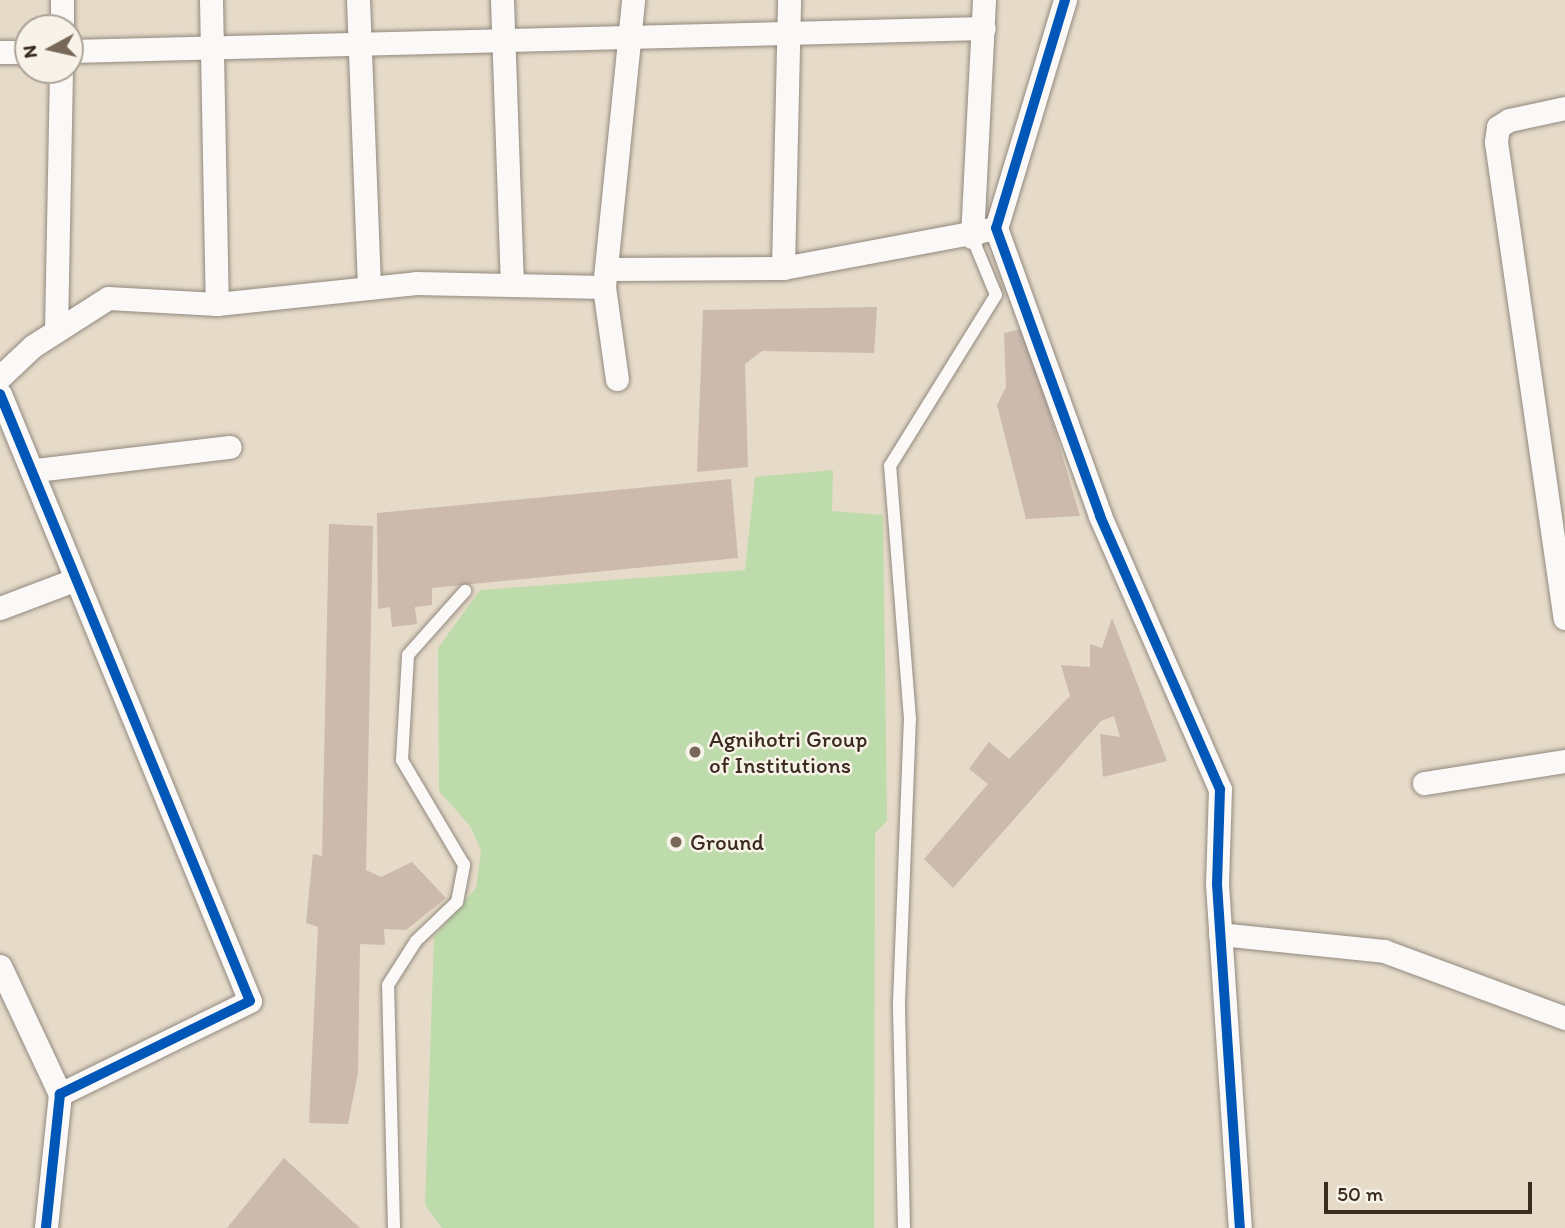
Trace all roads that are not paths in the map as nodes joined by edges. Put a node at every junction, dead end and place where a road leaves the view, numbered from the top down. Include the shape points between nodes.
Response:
1 (211, 0) edge
2 (358, 0) edge
3 (502, 0) edge
4 (633, 0) edge
5 (789, 0) edge
6 (984, 0) edge
7 (1065, 0) edge
8 (984, 28) junction
9 (788, 31) junction
10 (632, 39) junction
11 (503, 44) junction
12 (358, 46) junction
13 (214, 50) junction
14 (84, 51) edge
15 (61, 84) edge
16 (1565, 108) edge
17 (996, 228) junction
18 (972, 237) junction
19 (783, 268) junction
20 (606, 278) junction
21 (512, 285) junction
22 (369, 288) junction
23 (217, 304) junction
24 (56, 331) junction
25 (0, 377) edge
26 (617, 379) dead end
27 (0, 394) edge
28 (230, 447) dead end
29 (36, 470) junction
30 (74, 580) junction
31 (465, 591) dead end
32 (0, 607) edge
33 (1565, 618) edge
34 (1565, 761) edge
35 (1424, 783) dead end
36 (1220, 934) junction
37 (0, 966) edge
38 (1565, 1018) edge
39 (60, 1094) junction
40 (46, 1228) edge
41 (394, 1228) edge
42 (904, 1228) edge
43 (1240, 1228) edge

1 - 13 street
2 - 12 street
3 - 11 street
4 - 10 street
5 - 9 street
6 - 8 street
7 - 17 street
8 - 9 street
8 - 18 street
9 - 10 street
9 - 19 street
10 - 11 street
10 - 20 street
11 - 12 street
11 - 21 street
12 - 13 street
12 - 22 street
13 - 14 street
13 - 23 street
15 - 24 street
16 - 33 street via 1509,120 1498,127 1496,142
17 - 18 street
17 - 36 street via 1100,516 1220,789
18 - 19 street
18 - 42 lane via 996,295 890,466 910,719 899,1003
19 - 20 street
20 - 21 street
20 - 26 street
21 - 22 street
22 - 23 street
23 - 24 street via 108,298
24 - 25 street
27 - 29 street
28 - 29 street
29 - 30 street
30 - 32 street
30 - 39 street via 250,1001
31 - 41 lane via 408,655 402,760 464,865 457,902 415,941 388,985
34 - 35 street
36 - 38 street via 1384,951
36 - 43 street
37 - 39 street
39 - 40 street

